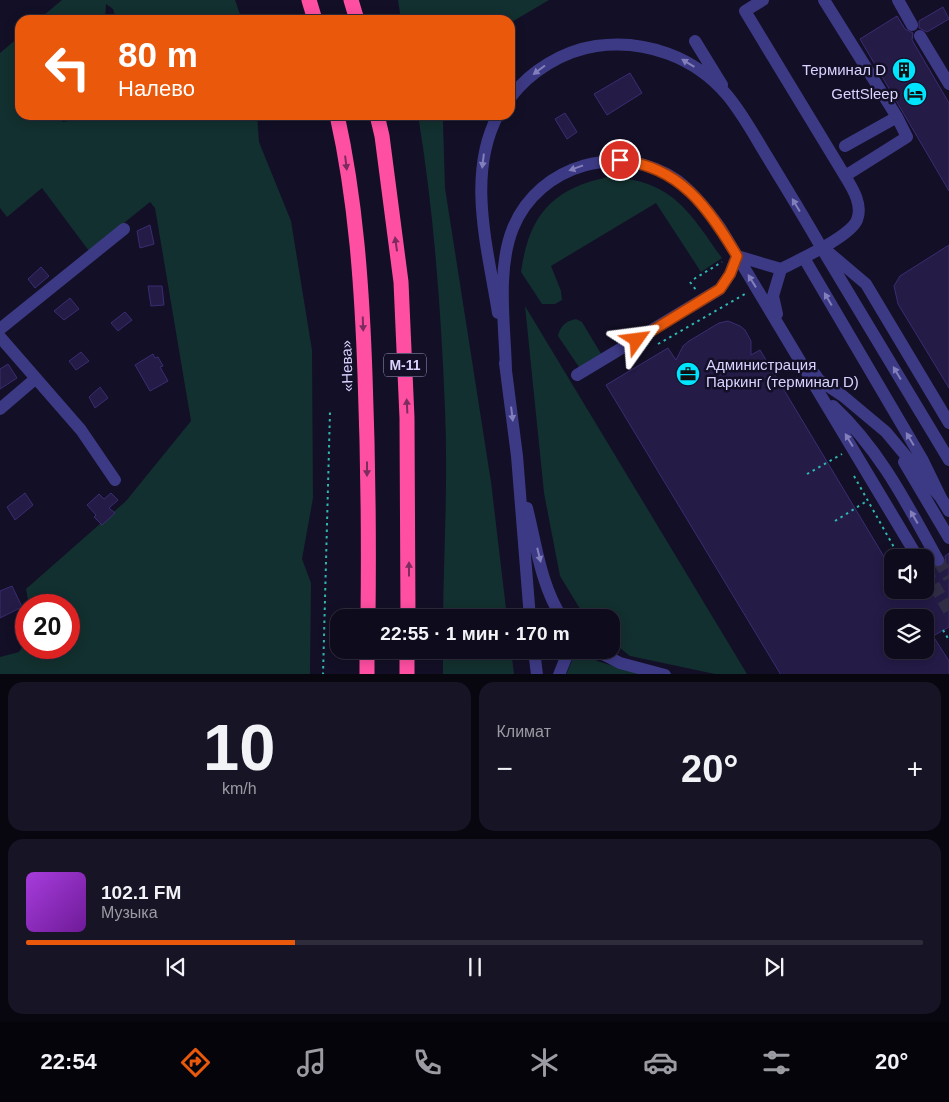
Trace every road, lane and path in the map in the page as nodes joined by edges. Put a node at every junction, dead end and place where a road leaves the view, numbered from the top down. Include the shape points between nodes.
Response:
1 (309, 0) edge
2 (351, 0) edge
3 (763, 0) edge
4 (824, 0) edge
5 (898, 0) edge
6 (743, 5) edge
7 (314, 15) edge
8 (356, 15) edge
9 (912, 25) dead end
10 (920, 36) dead end
11 (695, 41) dead end
12 (949, 84) edge
13 (515, 92) edge
14 (738, 110) junction
15 (897, 117) junction
16 (338, 120) edge
17 (378, 120) edge
18 (496, 120) edge
19 (845, 146) dead end
20 (845, 176) junction
21 (124, 230) dead end
22 (821, 246) junction
23 (737, 256) junction
24 (804, 258) junction
25 (781, 269) junction
26 (745, 294) dead end
27 (780, 325) junction
28 (0, 329) edge
29 (0, 337) edge
30 (787, 337) junction
31 (658, 344) dead end
32 (506, 371) junction
33 (577, 375) dead end
34 (35, 379) junction
35 (820, 393) junction
36 (0, 409) edge
37 (330, 411) dead end
38 (949, 423) edge
39 (886, 432) junction
40 (841, 455) dead end
41 (517, 456) junction
42 (949, 460) edge
43 (850, 470) dead end
44 (807, 474) dead end
45 (115, 480) dead end
46 (941, 498) junction
47 (868, 501) junction
48 (949, 511) edge
49 (835, 521) dead end
50 (949, 538) edge
51 (895, 549) edge
52 (913, 549) edge
53 (938, 560) tunnel mouth
54 (368, 609) edge
55 (408, 609) edge
56 (529, 609) edge
57 (557, 609) edge
58 (943, 630) dead end
59 (949, 640) edge
60 (367, 659) edge
61 (408, 659) edge
62 (535, 659) edge
63 (565, 659) edge
64 (612, 659) edge
65 (323, 674) edge
66 (366, 674) edge
67 (407, 674) edge
68 (537, 674) edge
69 (559, 674) edge
70 (665, 674) edge

1 - 7 highway
2 - 8 highway
3 - 6 street
4 - 15 street
5 - 9 street
6 - 20 street
10 - 12 street
11 - 14 street
14 -> 13 street via 726,94 681,59 629,45 611,44 574,52 544,66
22 -> 14 street
15 - 19 street
15 - 20 street via 907,137
16 -> 54 highway, «Нева» / М-11 via 362,286 367,420
55 -> 17 highway, М-11 via 408,418 401,282
18 -> 32 street via 486,142 481,192
20 - 24 street via 857,199 857,220 843,235
21 - 28 street
22 - 38 street, bridge via 866,284
42 -> 22 street, bridge
23 - 25 street
27 -> 23 street
23 -> 32 street via 722,229 691,192 650,166 620,160 602,161 585,164 555,177 530,200 513,228 508,244 503,281
23 - 33 street via 720,289
24 - 25 street
46 -> 24 street via 922,459
25 - 27 street via 773,296
26 - 31 path
27 - 30 street
29 - 34 street
30 - 35 street
30 - 39 street via 819,380
32 -> 41 street
34 - 36 street
34 - 45 street via 81,430
52 -> 35 street
53 -> 35 street via 880,458 855,426
37 - 65 path
39 - 46 street
39 - 50 street
40 - 44 path
41 - 56 street
41 -> 57 street via 545,581
43 - 47 path
46 - 48 street
47 - 49 path
47 - 51 path
58 - 59 path
60 - 66 highway
61 - 67 highway
62 - 68 street
63 - 69 street
64 - 70 street

